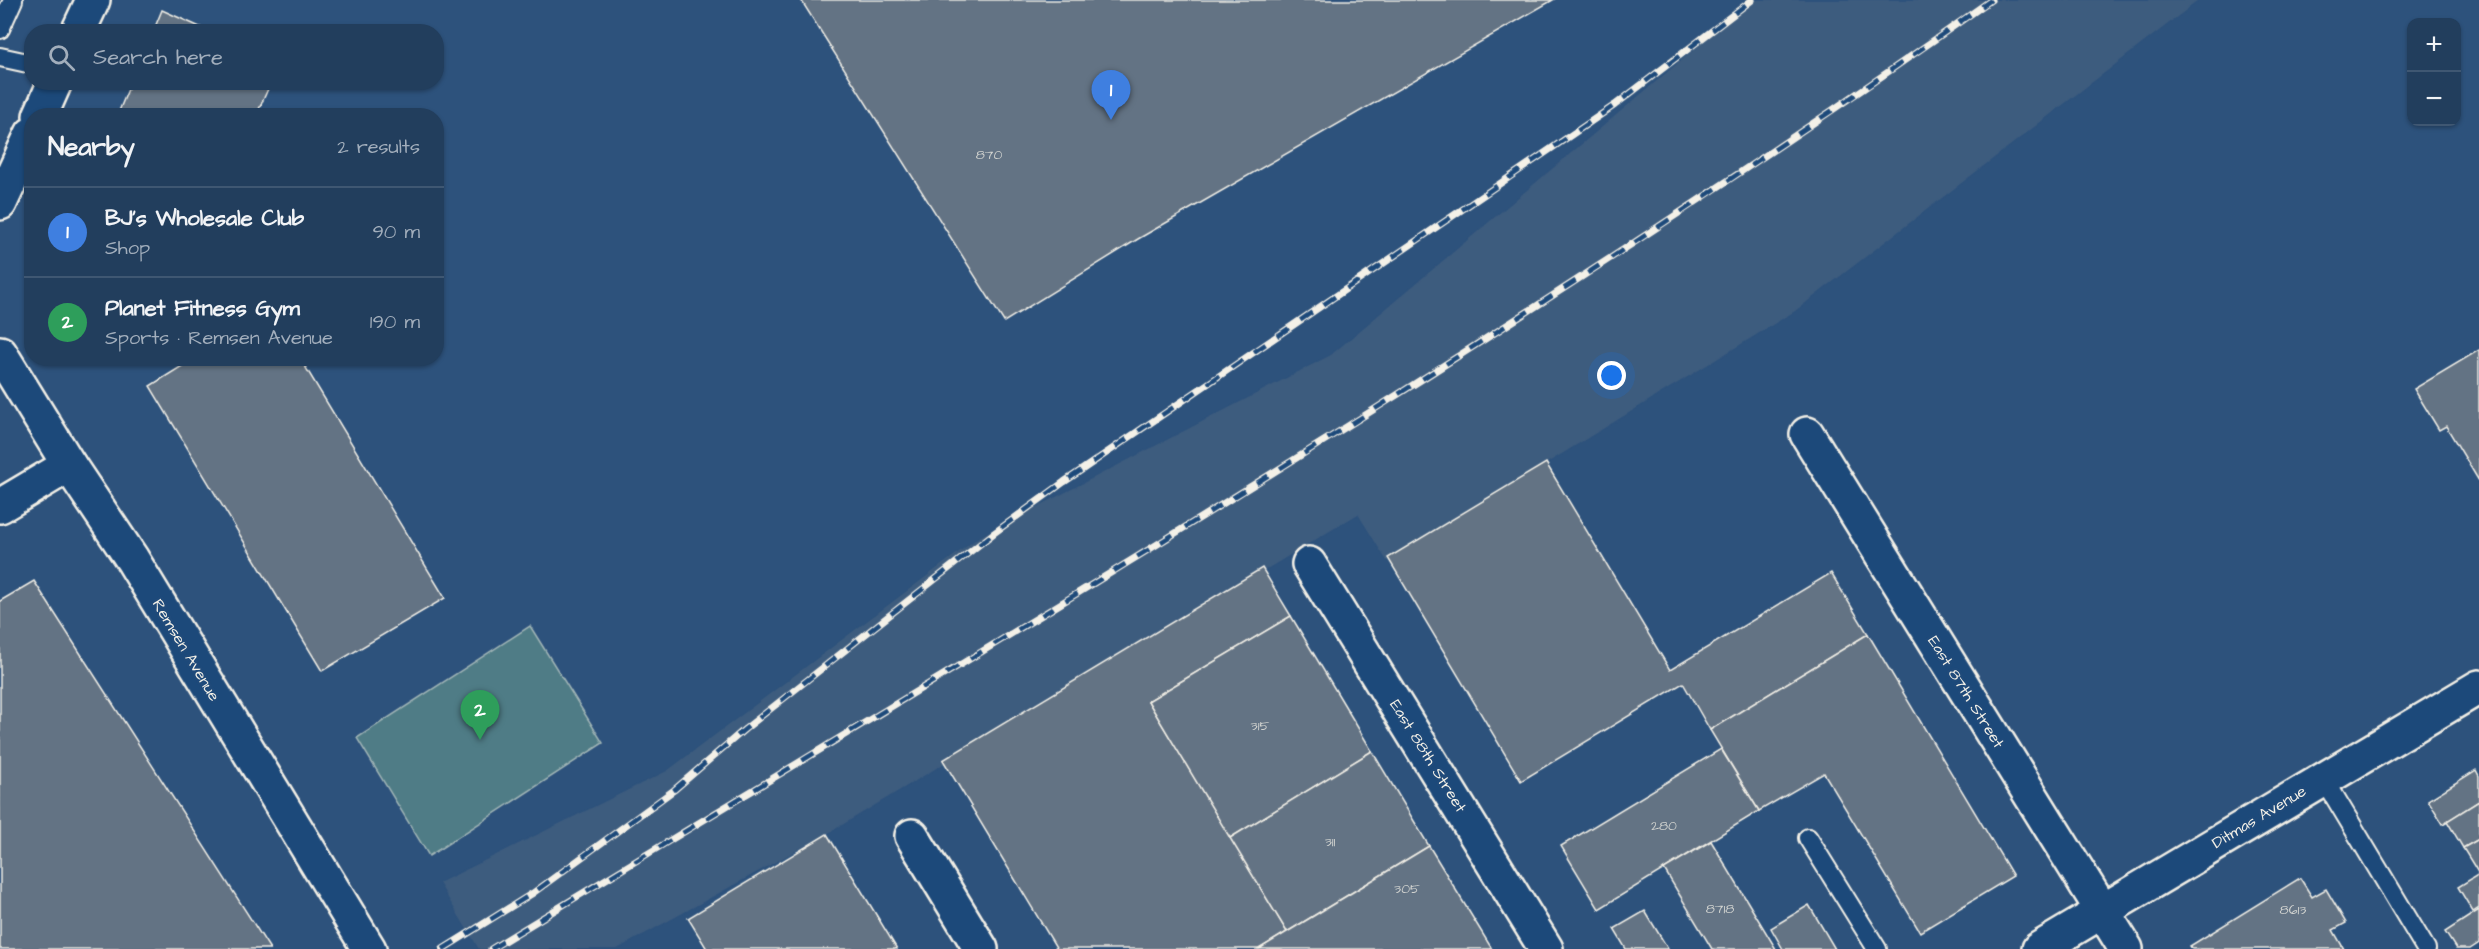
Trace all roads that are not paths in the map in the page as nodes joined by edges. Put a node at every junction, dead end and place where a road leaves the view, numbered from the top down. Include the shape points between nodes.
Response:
1 (13, 0) edge
2 (93, 0) edge
3 (82, 24) edge
4 (0, 29) edge
5 (0, 57) edge
6 (24, 62) edge
7 (51, 90) edge
8 (44, 108) edge
9 (24, 151) edge
10 (0, 203) edge
11 (0, 353) edge
12 (1806, 434) dead end
13 (69, 465) junction
14 (0, 506) edge
15 (1309, 564) dead end
16 (2479, 687) edge
17 (2324, 779) junction
18 (912, 836) dead end
19 (1808, 838) dead end
20 (2102, 910) junction
21 (369, 949) edge
22 (981, 949) edge
23 (1546, 949) edge
24 (1876, 949) edge
25 (2039, 949) edge
26 (2126, 949) edge
27 (2426, 949) edge

1 - 4 lane
2 - 3 street
5 - 6 lane
7 - 8 street
9 - 10 street
11 - 13 street, Remsen Avenue
12 - 20 street, East 87th Street
13 - 14 street
13 - 21 street, Remsen Avenue via 132,559
15 - 23 street, East 88th Street
16 - 17 street, Ditmas Avenue
17 - 20 street, Ditmas Avenue
17 - 27 lane
18 - 22 street
19 - 24 lane
20 - 25 street, Ditmas Avenue
20 - 26 street, East 87th Street

